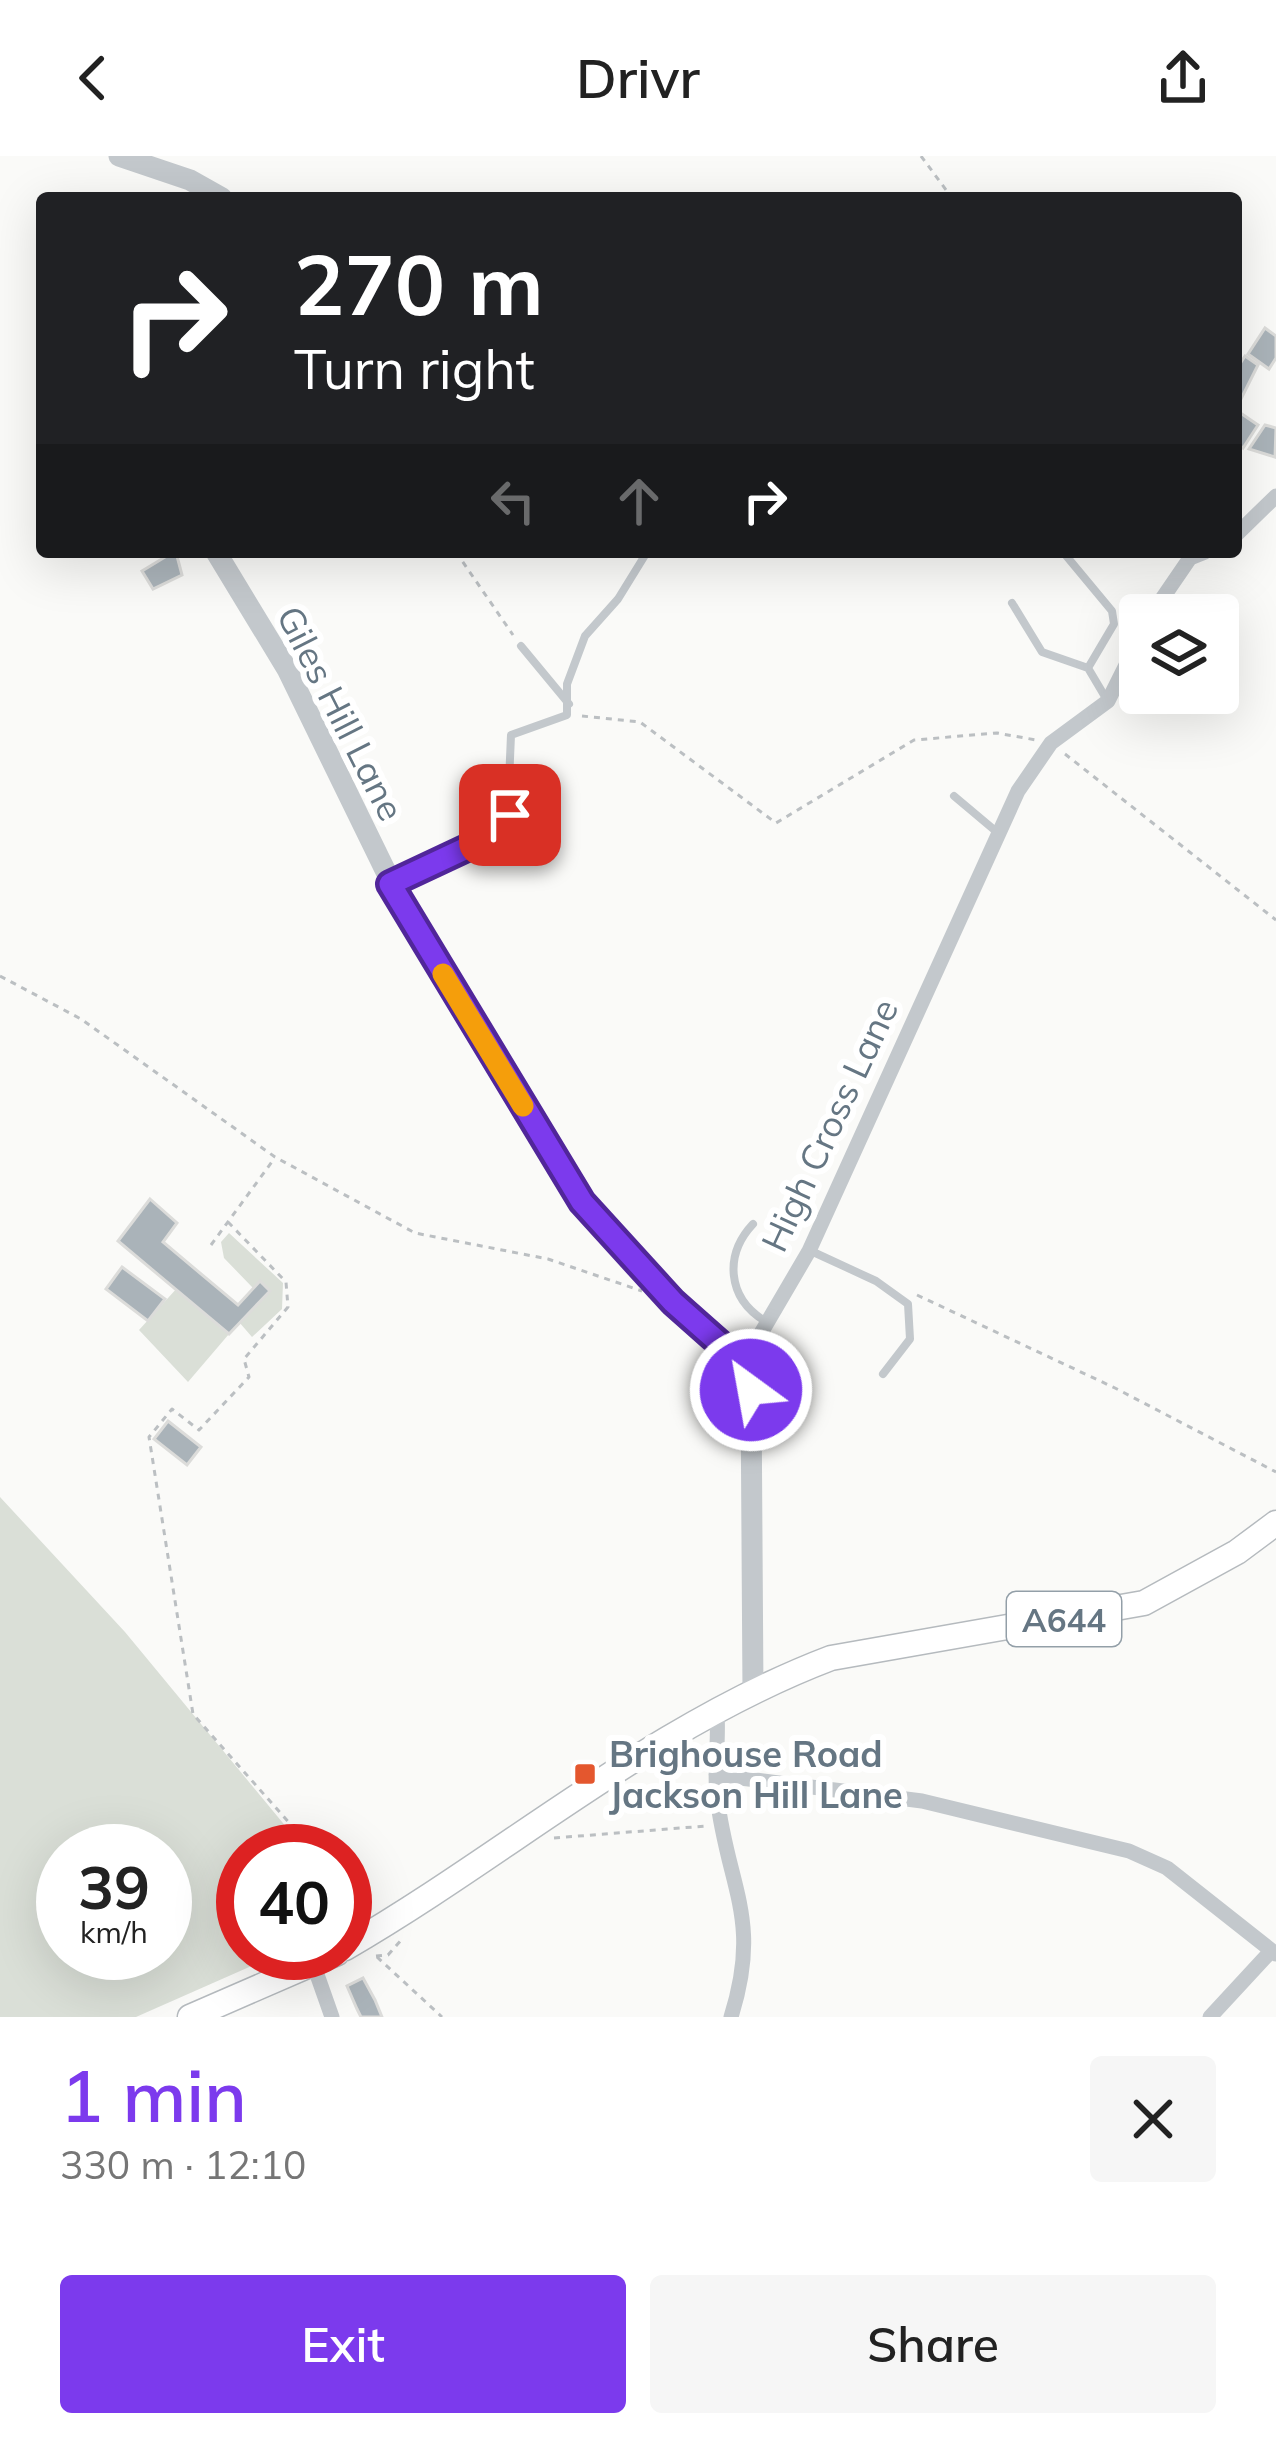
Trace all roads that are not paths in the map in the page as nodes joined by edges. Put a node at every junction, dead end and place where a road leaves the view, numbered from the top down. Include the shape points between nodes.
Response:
1 (119, 156) edge
2 (211, 192) edge
3 (1276, 496) edge
4 (1242, 529) edge
5 (221, 558) edge
6 (642, 558) edge
7 (1068, 558) edge
8 (1196, 558) edge
9 (1167, 594) edge
10 (1012, 603) dead end
11 (521, 646) road end
12 (1088, 668) junction
13 (1119, 679) edge
14 (1108, 701) junction
15 (568, 710) junction
16 (954, 796) dead end
17 (999, 834) junction
18 (390, 884) junction
19 (753, 1224) dead end
20 (809, 1251) junction
21 (766, 1322) junction
22 (743, 1364) junction
23 (883, 1374) dead end
24 (1276, 1523) edge
25 (753, 1693) junction
26 (717, 1712) junction
27 (716, 1775) junction
28 (372, 1931) edge
29 (1273, 1953) edge
30 (280, 1980) edge
31 (317, 1980) edge
32 (326, 2015) edge
33 (190, 2017) edge
34 (731, 2017) edge
35 (1210, 2017) edge

1 - 2 street
3 - 4 street
5 - 18 street, Giles Hill Lane via 296,687
6 - 15 lane via 585,636 567,684
7 - 12 lane via 1112,611 1114,624
8 - 9 street
10 - 12 lane via 1042,652
11 - 15 lane
12 - 14 lane
13 - 14 street, High Cross Lane
14 - 17 street, High Cross Lane via 1051,743
15 - 18 lane via 512,735 507,829
16 - 17 lane
17 - 20 street, High Cross Lane
18 - 22 street, Giles Hill Lane via 582,1202
19 - 21 lane via 734,1249 734,1276 746,1306
20 - 21 street, High Cross Lane
20 - 23 lane via 908,1304 910,1339
21 - 22 street, High Cross Lane
22 - 25 street via 751,1390
24 - 25 main road, A644 via 1144,1603 831,1658
25 - 26 main road, A644
26 - 27 street
26 - 28 main road, A644
27 - 29 street via 922,1801 1129,1851 1167,1868
27 - 34 street via 747,1939
29 - 35 street
30 - 33 main road
31 - 32 street

